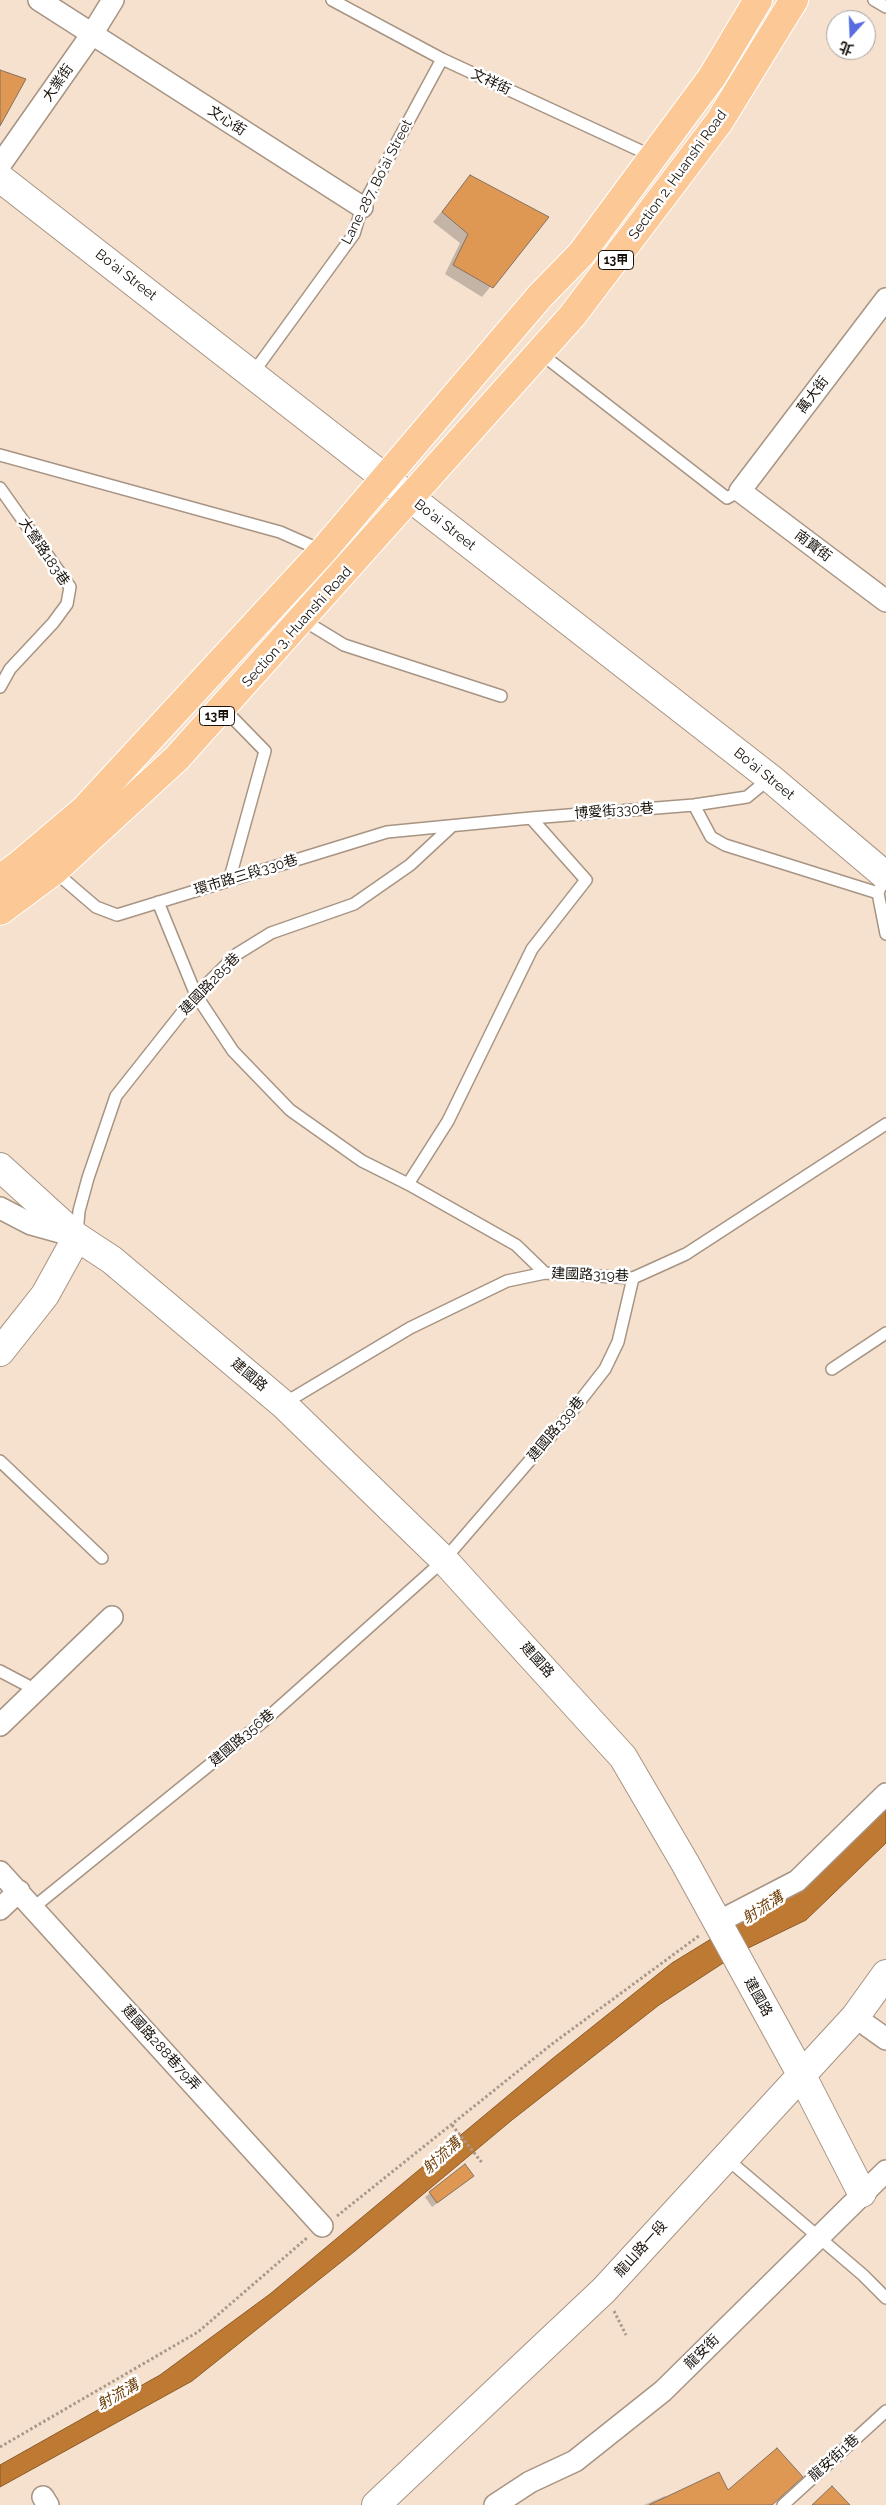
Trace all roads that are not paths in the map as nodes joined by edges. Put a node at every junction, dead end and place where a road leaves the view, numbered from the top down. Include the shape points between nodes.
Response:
1 (39, 0) edge
2 (113, 0) edge
3 (332, 0) edge
4 (758, 0) edge
5 (794, 0) edge
6 (874, 0) edge
7 (886, 7) edge
8 (92, 34) junction
9 (442, 60) junction
10 (655, 157) junction
11 (0, 165) edge
12 (0, 178) edge
13 (362, 208) junction
14 (886, 299) edge
15 (540, 353) junction
16 (253, 373) junction
17 (0, 454) edge
18 (386, 478) junction
19 (0, 488) edge
20 (740, 491) junction
21 (411, 499) junction
22 (323, 551) junction
23 (883, 592) edge
24 (303, 620) junction
25 (0, 687) edge
26 (501, 696) dead end
27 (224, 709) junction
28 (770, 778) junction
29 (694, 806) junction
30 (531, 818) junction
31 (452, 826) junction
32 (54, 872) junction
33 (0, 878) edge
34 (884, 880) edge
35 (229, 881) junction
36 (158, 902) junction
37 (0, 911) edge
38 (886, 934) edge
39 (196, 995) junction
40 (886, 1124) edge
41 (0, 1167) edge
42 (408, 1184) junction
43 (0, 1208) edge
44 (77, 1237) junction
45 (545, 1273) junction
46 (633, 1278) junction
47 (886, 1333) edge
48 (0, 1352) edge
49 (832, 1369) dead end
50 (283, 1404) junction
51 (0, 1461) edge
52 (102, 1558) dead end
53 (444, 1560) junction
54 (112, 1617) dead end
55 (0, 1671) edge
56 (36, 1690) junction
57 (0, 1725) edge
58 (886, 1794) edge
59 (0, 1872) edge
60 (18, 1891) junction
61 (34, 1907) junction
62 (0, 1909) edge
63 (718, 1925) junction
64 (886, 1974) edge
65 (855, 2017) junction
66 (886, 2038) edge
67 (801, 2074) junction
68 (725, 2157) junction
69 (886, 2171) edge
70 (862, 2193) junction
71 (322, 2226) road end
72 (818, 2237) junction
73 (886, 2298) edge
74 (886, 2411) edge
75 (376, 2505) edge
76 (495, 2505) edge
77 (783, 2505) edge

1 - 8 street, 文心街
2 - 8 street, 大業街
3 - 9 lane, 文祥街
4 - 10 main road, 13甲 via 712,77
5 - 15 main road, Section 2, Huanshi Road / 13甲 via 719,122
6 - 7 lane
8 - 11 street, 大業街
8 - 13 street, 文心街
9 - 10 lane, 文祥街
9 - 13 lane, Lane 287, Bo'ai Street
10 - 18 main road, 13甲 via 581,254 540,296
12 - 16 street, Bo'ai Street
13 - 16 lane, Lane 287, Bo'ai Street via 354,234
14 - 20 street, 萬大街
15 - 20 lane via 727,498
15 - 21 main road, Section 2, Huanshi Road / 13甲
16 - 18 street, Bo'ai Street
17 - 22 lane via 280,532
18 - 21 street, Bo'ai Street
18 - 22 main road, 13甲
19 - 25 lane, 大營路183巷 via 70,587 67,604 10,669
20 - 23 street, 南寶街
21 - 24 main road, Section 3, Huanshi Road / 13甲
21 - 28 street, Bo'ai Street
22 - 33 main road, 13甲 via 84,810
24 - 26 lane via 344,645
24 - 27 main road, Section 3, Huanshi Road / 13甲
27 - 32 main road, Section 3, Huanshi Road / 13甲 via 171,765
27 - 35 lane via 265,751
28 - 29 lane, 博愛街330巷 via 747,797
28 - 34 street, Bo'ai Street
29 - 30 lane, 博愛街330巷
29 - 34 lane via 711,837 725,845
30 - 31 lane, 博愛街330巷
30 - 42 lane via 586,880 532,949 448,1122
31 - 35 lane, 環市路三段330巷 via 388,832
31 - 39 lane, 建國路285巷 via 410,865 354,904 271,933 236,954
32 - 36 lane, 環市路三段330巷 via 96,907 117,915
32 - 37 main road, Section 3, Huanshi Road / 13甲
34 - 38 lane
35 - 36 lane, 環市路三段330巷
36 - 39 lane
39 - 42 lane via 233,1051 290,1110 362,1161
39 - 44 lane, 建國路285巷 via 116,1096 88,1178 79,1211
40 - 46 lane, 建國路319巷 via 686,1254
41 - 44 street, 建國路
42 - 45 lane via 516,1245
43 - 44 street, 建國路 via 31,1224
44 - 48 street via 46,1295
44 - 50 street, 建國路 via 112,1260
45 - 46 lane, 建國路319巷
45 - 50 lane, 建國路319巷 via 507,1281 410,1328
46 - 53 lane, 建國路339巷 via 618,1342 605,1369
47 - 49 lane
50 - 53 street, 建國路
51 - 52 lane
53 - 61 lane, 建國路356巷 via 265,1720
53 - 63 street, 建國路 via 623,1757
54 - 56 street
55 - 56 lane
56 - 57 street
58 - 63 street via 797,1881
59 - 60 street, 建國路288巷79弄
60 - 61 street, 建國路288巷79弄
60 - 62 street
61 - 71 street, 建國路288巷79弄
63 - 67 street, 建國路
64 - 65 street, 龍山路一段
65 - 66 street
65 - 67 street, 龍山路一段
67 - 68 street, 龍山路一段
67 - 70 street, 建國路
68 - 72 lane
68 - 75 street, 龍山路一段 via 604,2290
69 - 70 street, 龍安街
70 - 72 street, 龍安街
72 - 73 lane
72 - 76 street, 龍安街 via 663,2391 575,2460 530,2482
74 - 77 lane, 龍安街1巷

